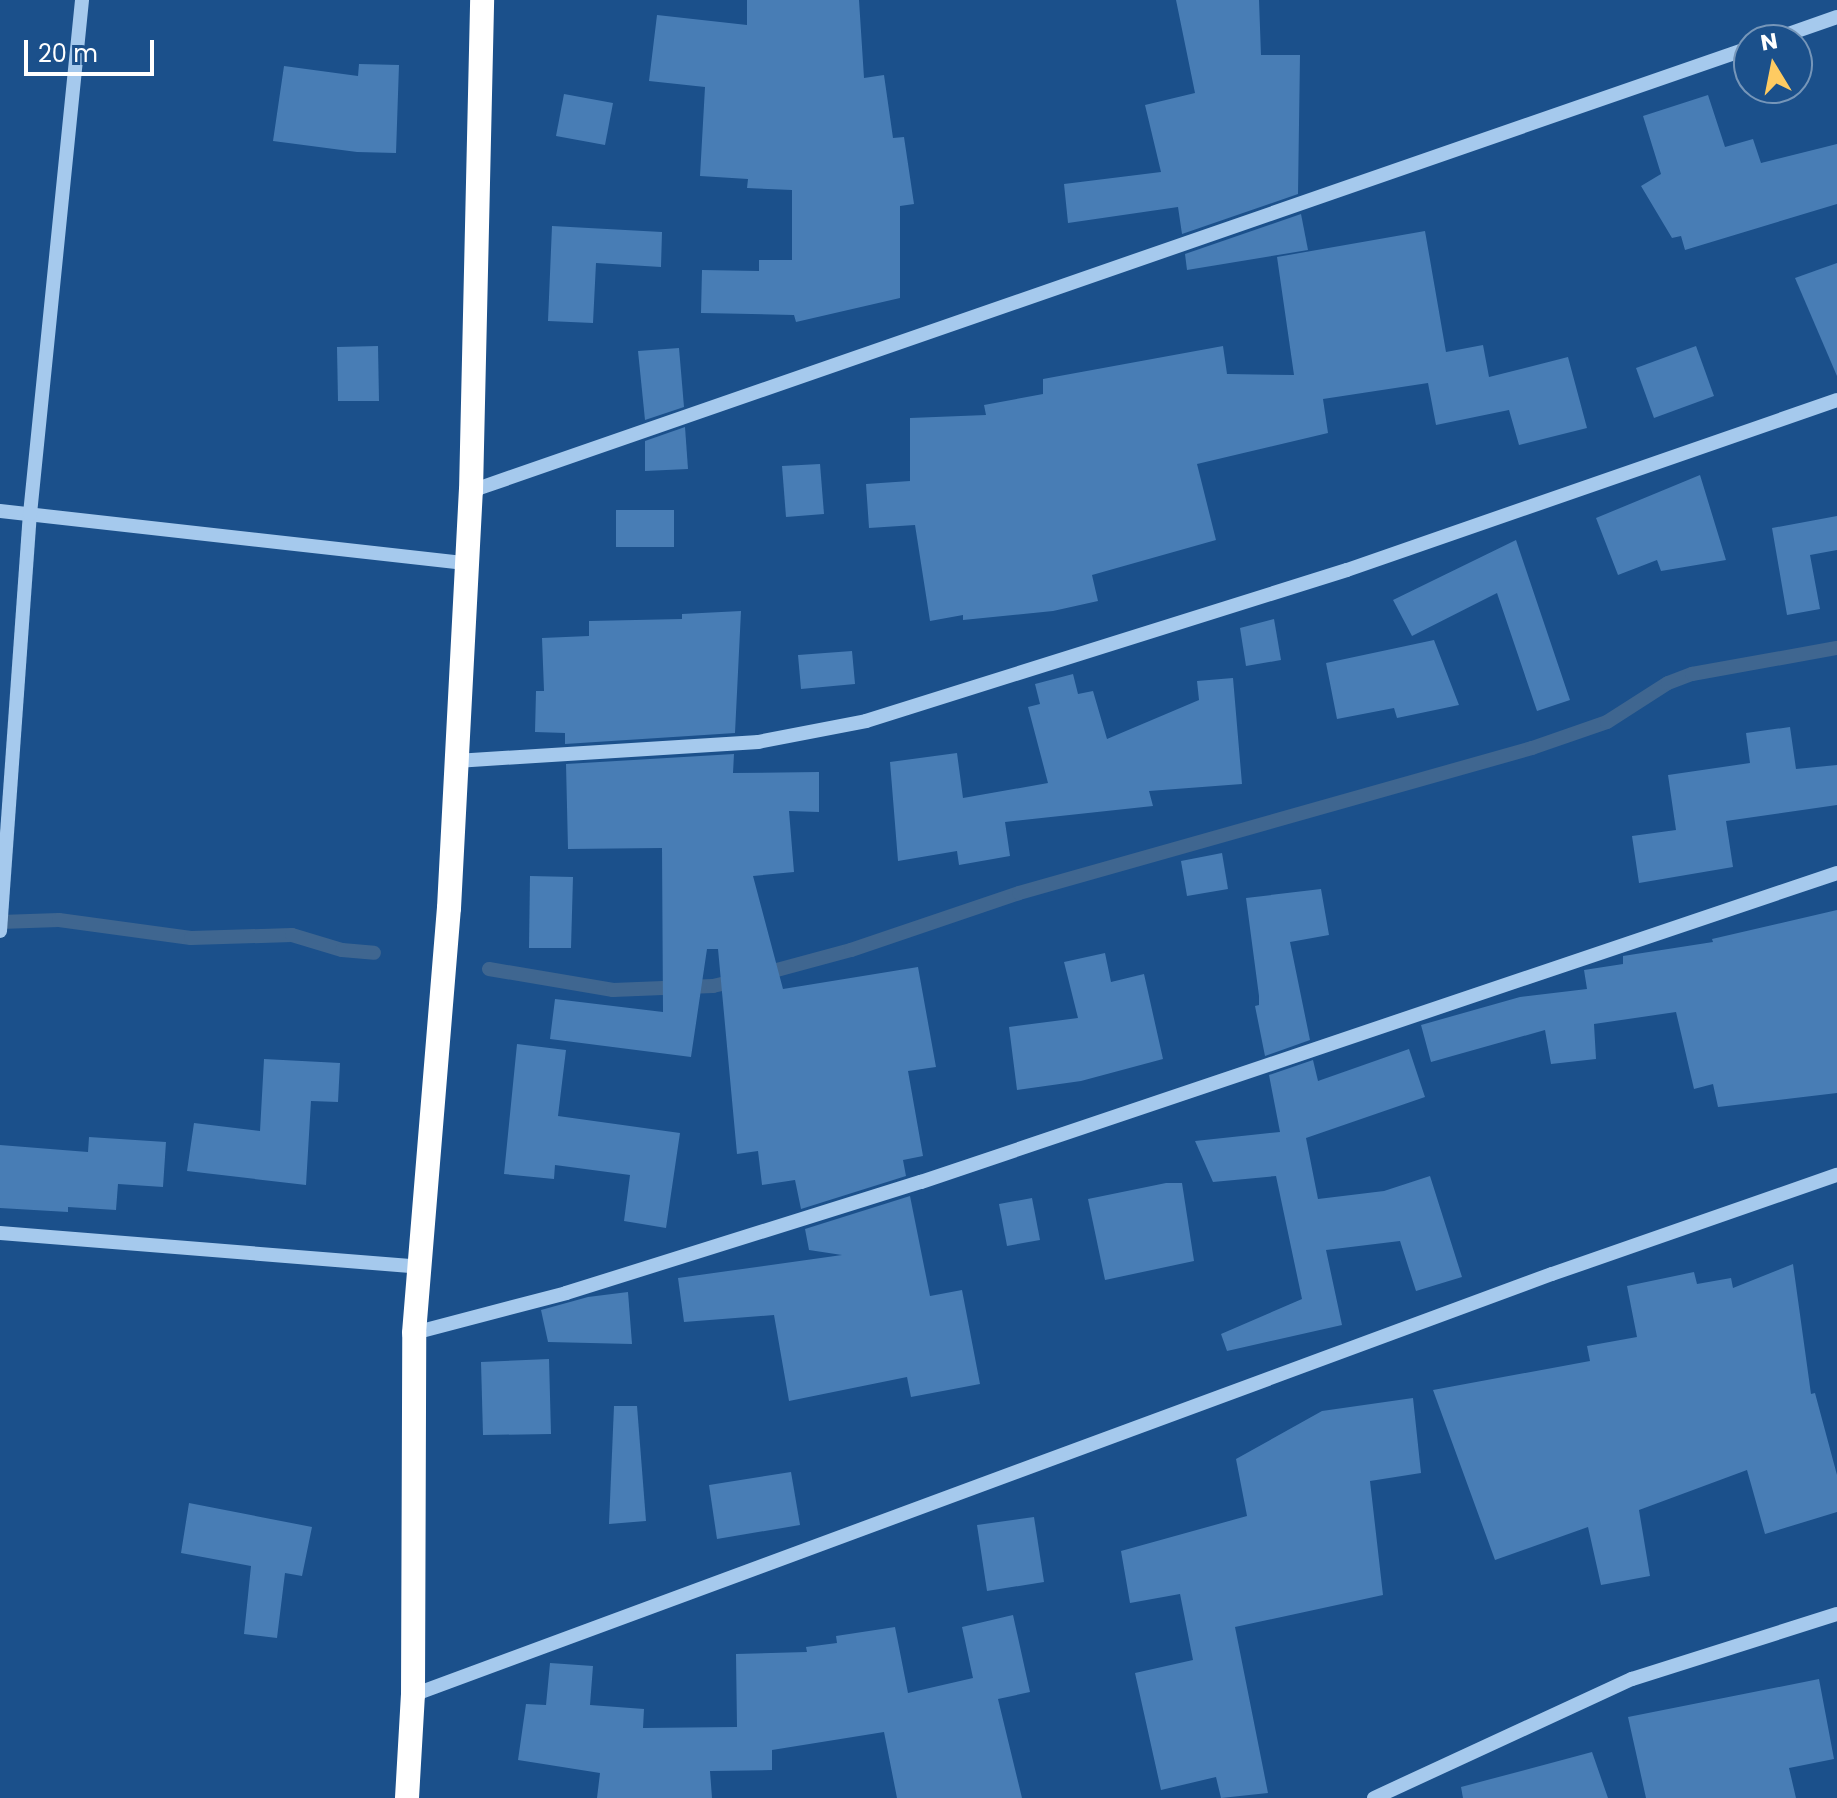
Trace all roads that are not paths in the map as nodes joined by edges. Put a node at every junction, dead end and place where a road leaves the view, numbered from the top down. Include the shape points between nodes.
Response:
1 (82, 0) edge
2 (485, 0) edge
3 (1837, 17) edge
4 (1813, 25) edge
5 (1733, 54) edge
6 (1837, 400) edge
7 (471, 491) junction
8 (0, 511) edge
9 (30, 514) junction
10 (465, 563) junction
11 (456, 761) junction
12 (1837, 873) edge
13 (0, 931) edge
14 (1837, 1175) edge
15 (0, 1233) edge
16 (420, 1267) junction
17 (414, 1333) junction
18 (1837, 1614) edge
19 (413, 1695) junction
20 (407, 1798) edge
21 (1374, 1798) edge

1 - 9 street
2 - 7 highway
3 - 4 street
5 - 7 street
6 - 11 street via 1347,570 866,721 758,742
7 - 10 highway
8 - 9 street
9 - 10 street
9 - 13 street
10 - 11 highway
11 - 16 highway
12 - 17 street via 921,1182 566,1293
14 - 19 street via 1552,1274
15 - 16 street
16 - 17 highway
17 - 19 highway
18 - 21 street via 1632,1679
19 - 20 highway

